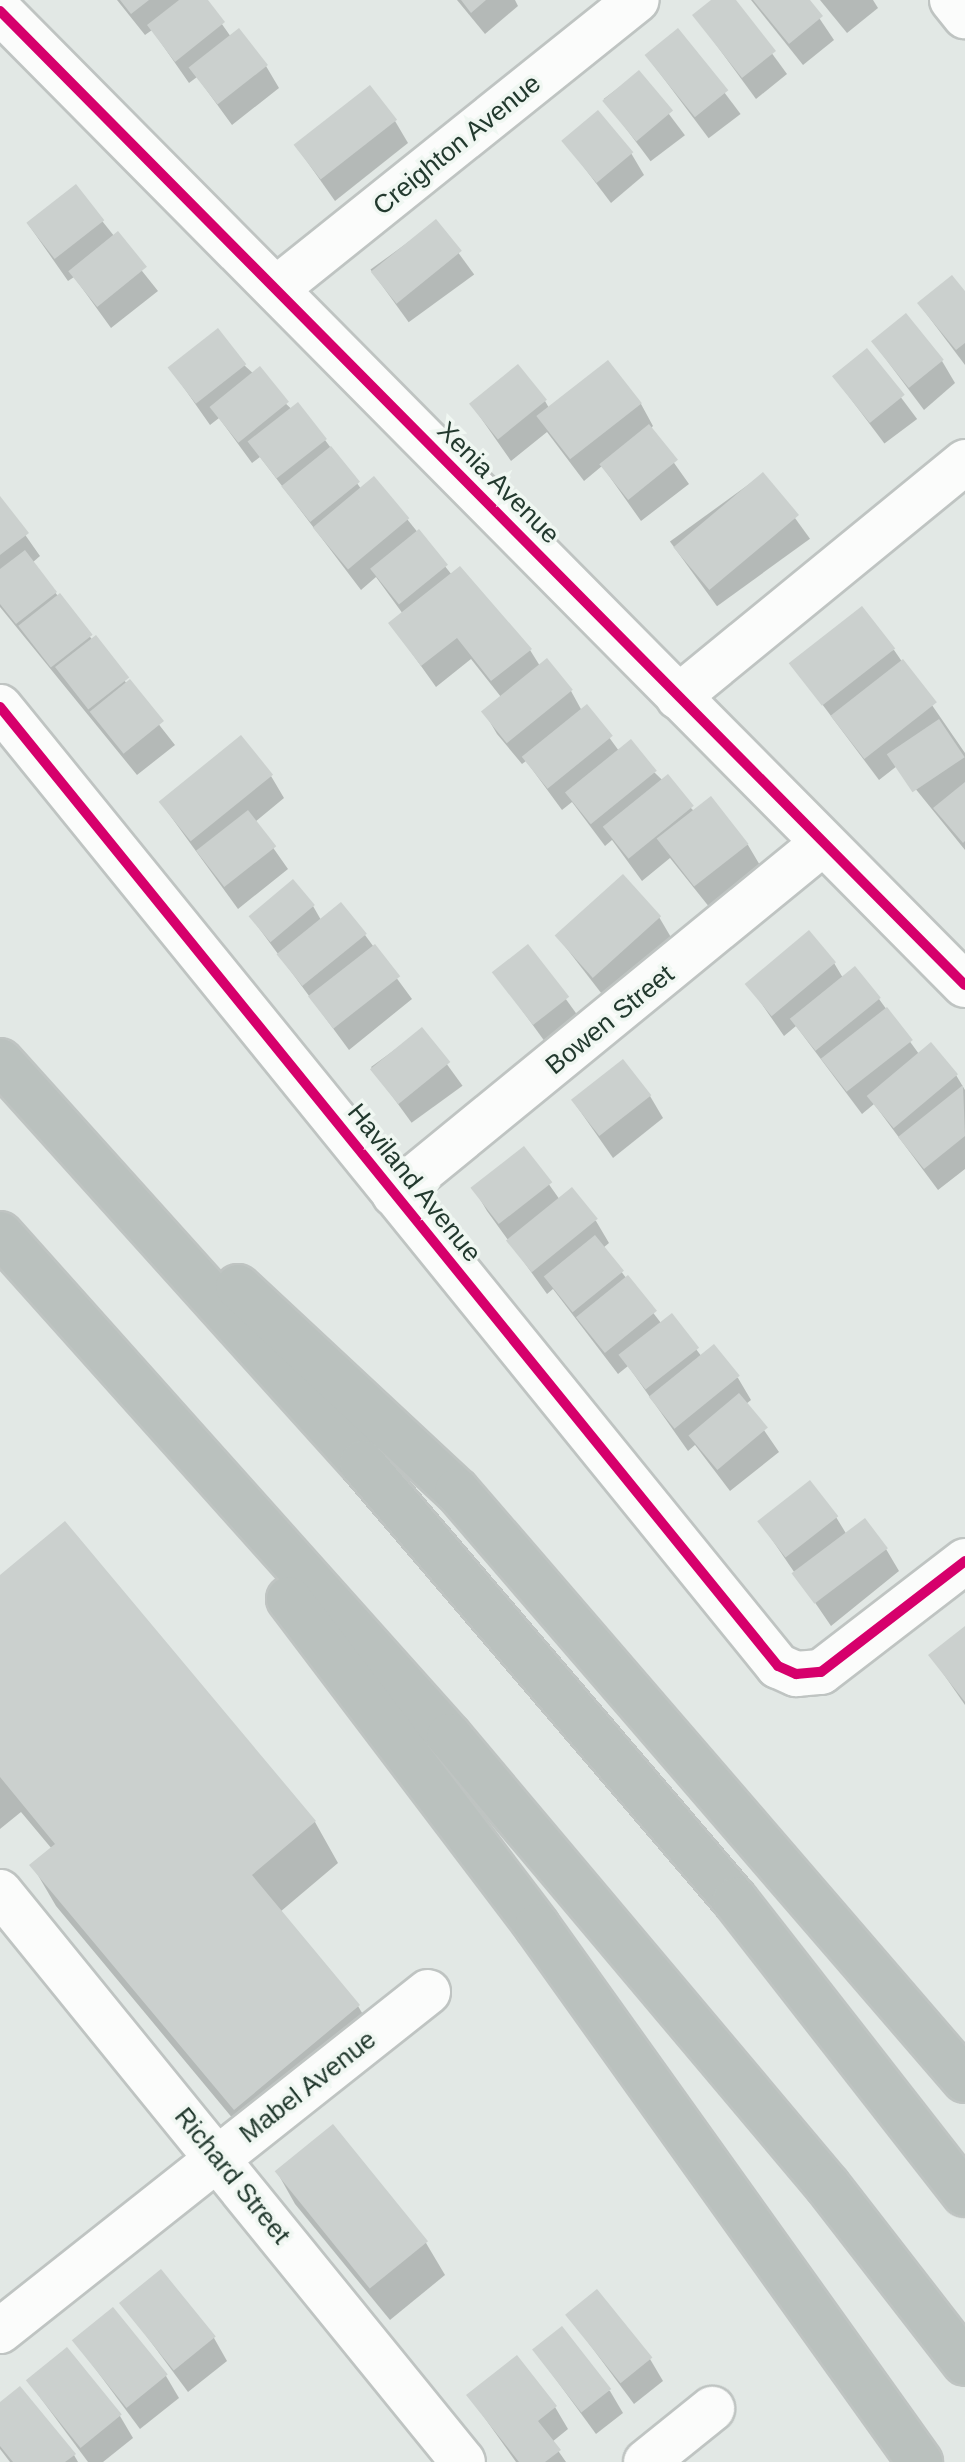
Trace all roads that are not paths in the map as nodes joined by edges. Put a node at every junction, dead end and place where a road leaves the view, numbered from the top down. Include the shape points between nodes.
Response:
1 (637, 0) edge
2 (952, 0) edge
3 (0, 11) edge
4 (965, 16) edge
5 (276, 289) junction
6 (965, 462) edge
7 (678, 697) junction
8 (0, 707) edge
9 (823, 843) junction
10 (965, 985) edge
11 (14, 1076) edge
12 (394, 1194) junction
13 (0, 1234) edge
14 (96, 1346) junction
15 (965, 1561) edge
16 (0, 1892) edge
17 (428, 1992) dead end
18 (965, 2080) edge
19 (217, 2157) junction
20 (965, 2194) edge
21 (0, 2331) edge
22 (965, 2363) edge
23 (712, 2409) dead end
24 (463, 2462) edge
25 (646, 2462) edge
26 (920, 2462) edge

1 - 5 street, Creighton Avenue
2 - 4 street
3 - 5 street, Xenia Avenue
5 - 7 street, Xenia Avenue
6 - 7 street
7 - 9 street, Xenia Avenue
8 - 12 street, Haviland Avenue
9 - 10 street, Xenia Avenue
9 - 12 street, Bowen Street
11 - 18 highway via 457,1491
11 - 20 highway via 362,1463 735,1900
12 - 15 street, Haviland Avenue via 778,1666 803,1675 821,1672
13 - 14 highway
14 - 22 highway via 449,1736 827,2185
14 - 26 highway via 537,1926
16 - 19 street, Richard Street
17 - 19 street, Mabel Avenue
19 - 21 street, Mabel Avenue
19 - 24 street, Richard Street
23 - 25 street

